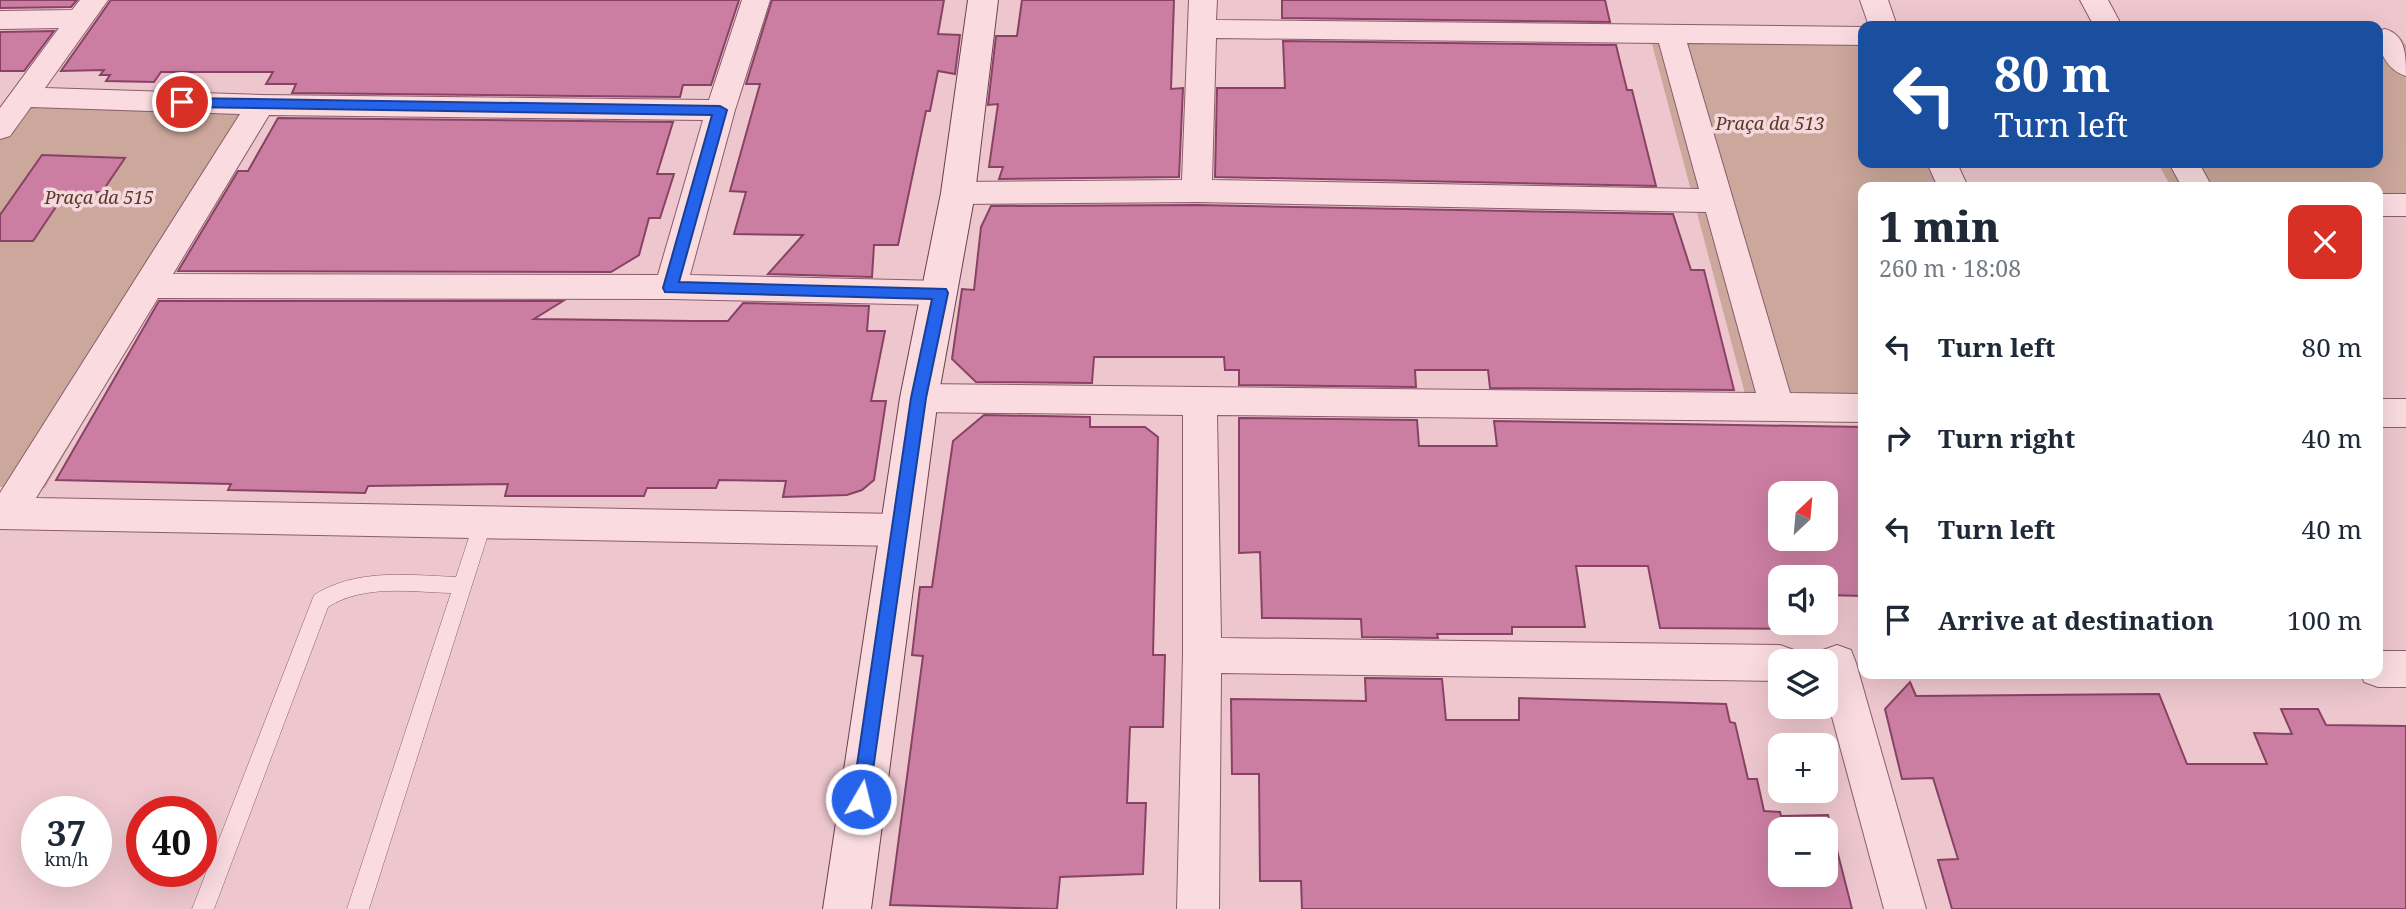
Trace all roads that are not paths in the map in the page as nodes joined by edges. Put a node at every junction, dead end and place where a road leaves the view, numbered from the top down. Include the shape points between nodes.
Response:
1 (756, 0) edge
2 (983, 0) edge
3 (1203, 0) edge
4 (1874, 0) edge
5 (2094, 0) edge
6 (86, 10) edge
7 (0, 20) edge
8 (1881, 21) edge
9 (2105, 21) edge
10 (1203, 29) junction
11 (1670, 34) junction
12 (1858, 36) edge
13 (2390, 38) edge
14 (2406, 66) edge
15 (24, 97) junction
16 (261, 105) junction
17 (720, 110) junction
18 (0, 129) edge
19 (1197, 191) junction
20 (958, 193) junction
21 (1719, 201) junction
22 (2383, 205) edge
23 (2406, 205) edge
24 (151, 286) junction
25 (671, 288) junction
26 (941, 293) junction
27 (919, 398) junction
28 (1200, 402) junction
29 (1777, 407) junction
30 (1858, 408) edge
31 (2383, 413) edge
32 (2406, 414) edge
33 (3, 513) edge
34 (483, 522) junction
35 (899, 530) junction
36 (463, 585) junction
37 (1202, 655) junction
38 (1768, 663) edge
39 (1842, 663) edge
40 (2383, 669) edge
41 (2406, 669) edge
42 (203, 909) edge
43 (358, 909) edge
44 (847, 909) edge
45 (1198, 909) edge
46 (1905, 909) edge

1 - 17 street
2 - 20 street
3 - 10 street
4 - 8 street
5 - 9 street
6 - 7 street
6 - 15 street
10 - 11 street
10 - 19 street
11 - 12 street
11 - 21 street
13 - 14 street
15 - 16 street
15 - 18 street
16 - 17 street
16 - 24 street
17 - 25 street
19 - 20 street
19 - 21 street
20 - 26 street
21 - 29 street
22 - 23 street
24 - 25 street
24 - 33 street
25 - 26 street
26 - 27 street
27 - 28 street
27 - 35 street
28 - 29 street
28 - 37 street
29 - 30 street
31 - 32 street
33 - 34 street
34 - 35 street
34 - 36 lane
35 - 44 street
36 - 42 lane via 350,586 321,601
36 - 43 lane
37 - 38 street
37 - 45 street
39 - 46 street
40 - 41 street

